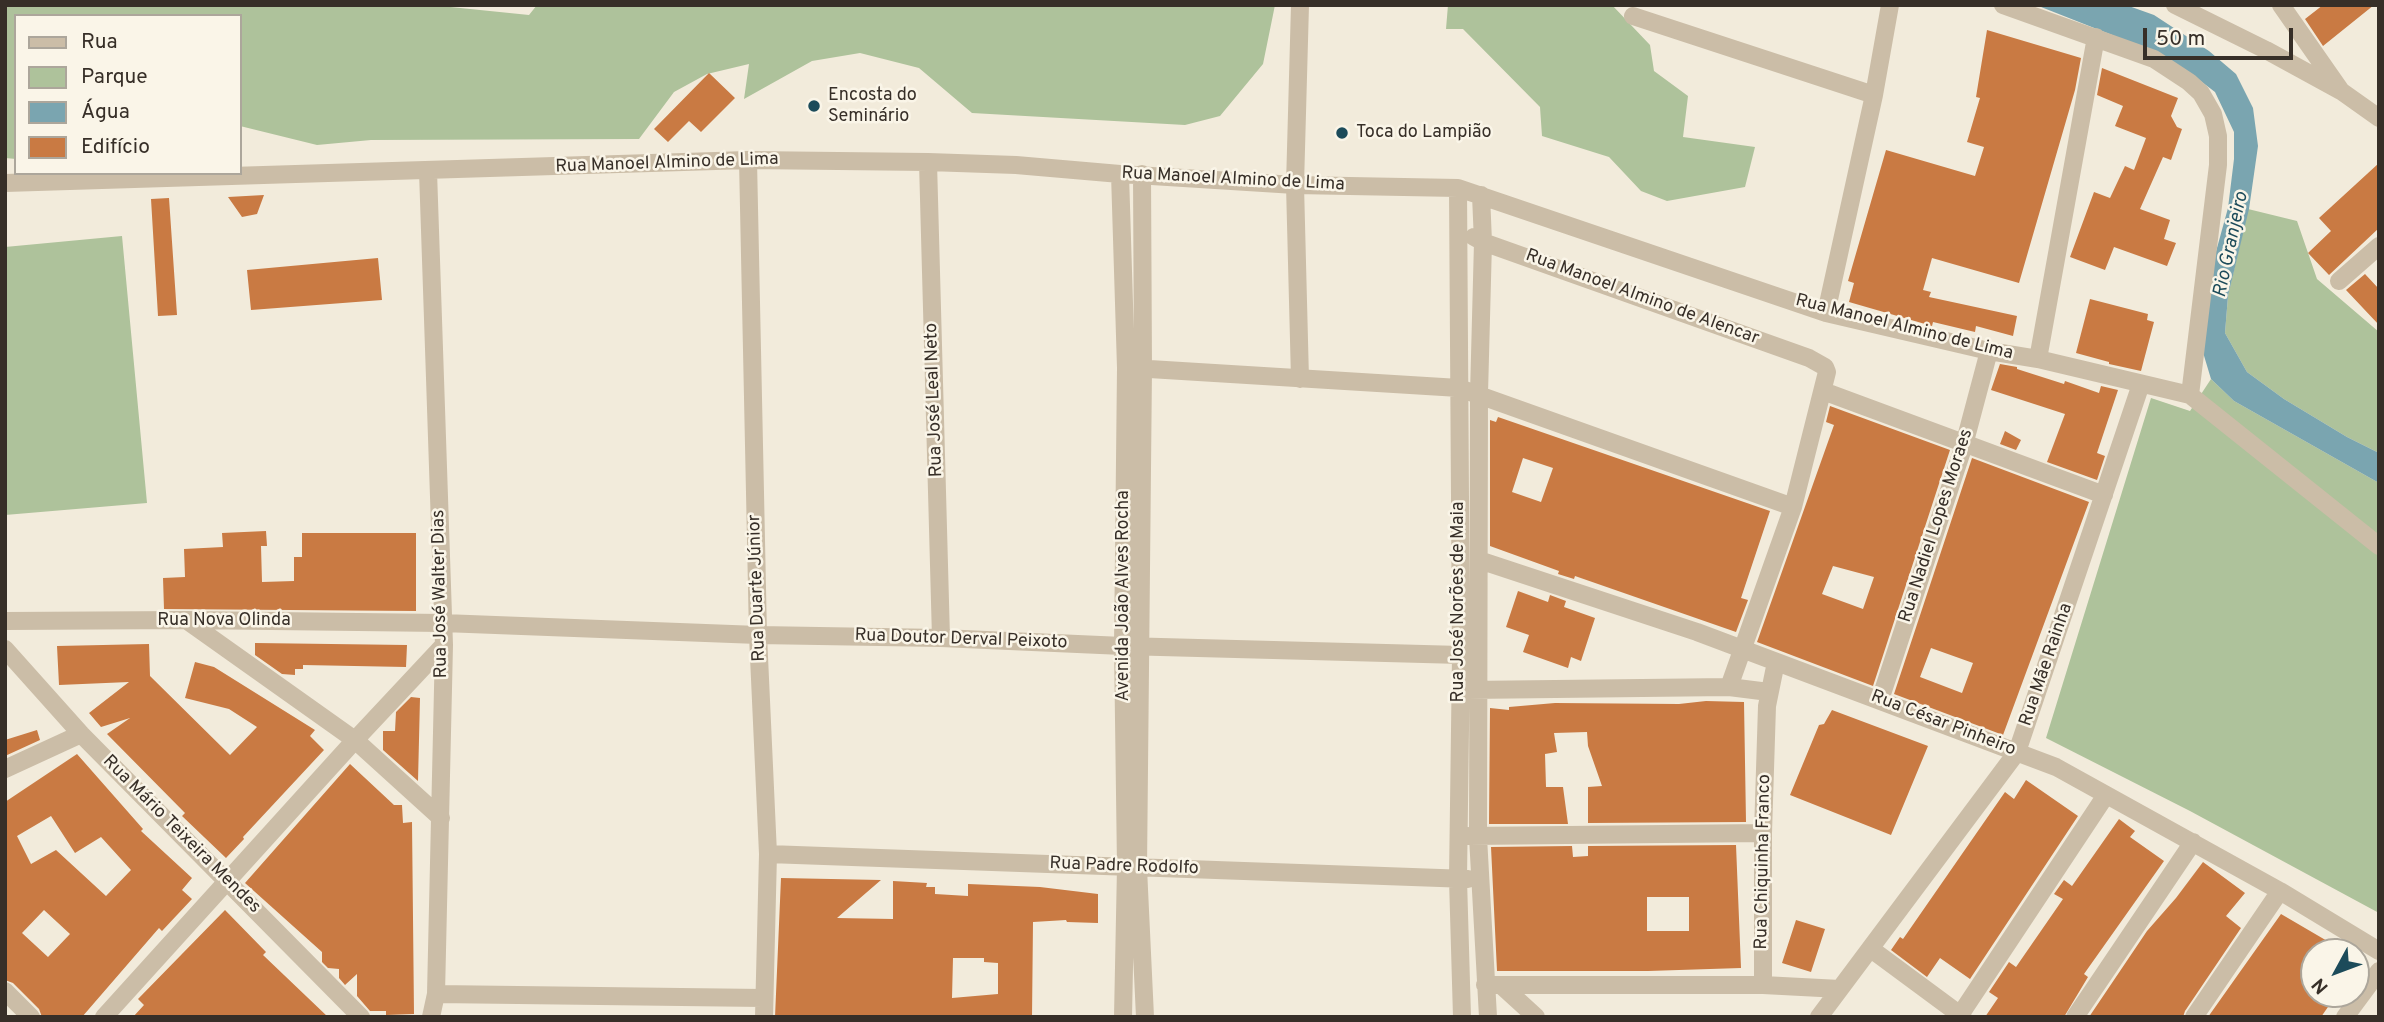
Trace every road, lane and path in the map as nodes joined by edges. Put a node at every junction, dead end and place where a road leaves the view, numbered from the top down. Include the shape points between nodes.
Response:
1 (1300, 5) edge
2 (1890, 5) edge
3 (2003, 5) edge
4 (2175, 5) edge
5 (2281, 5) edge
6 (1633, 16) dead end
7 (2096, 37) junction
8 (2341, 91) junction
9 (1874, 95) junction
10 (2379, 118) edge
11 (748, 160) junction
12 (928, 162) junction
13 (428, 171) junction
14 (1120, 174) junction
15 (1142, 174) junction
16 (5, 183) edge
17 (1295, 185) junction
18 (1458, 188) junction
19 (1480, 195) junction
20 (1459, 228) junction
21 (1483, 242) junction
22 (2379, 246) edge
23 (2339, 281) dead end
24 (1826, 313) junction
25 (1989, 351) junction
26 (2038, 359) junction
27 (1134, 368) junction
28 (1300, 379) junction
29 (2141, 384) junction
30 (1459, 388) junction
31 (1822, 391) junction
32 (1479, 394) junction
33 (2190, 395) junction
34 (1964, 445) junction
35 (2104, 495) junction
36 (1793, 507) junction
37 (2379, 546) edge
38 (1479, 559) junction
39 (186, 620) junction
40 (5, 621) edge
41 (443, 623) junction
42 (758, 635) junction
43 (941, 638) junction
44 (444, 645) junction
45 (1132, 646) junction
46 (5, 649) edge
47 (1744, 649) junction
48 (1470, 654) junction
49 (1776, 662) junction
50 (1729, 687) junction
51 (1478, 689) junction
52 (1460, 690) junction
53 (1769, 692) junction
54 (1880, 700) junction
55 (80, 734) junction
56 (355, 740) junction
57 (2017, 752) junction
58 (5, 768) edge
59 (2106, 795) junction
60 (441, 818) junction
61 (1763, 833) junction
62 (1458, 836) junction
63 (1478, 837) junction
64 (2193, 842) junction
65 (768, 854) junction
66 (1132, 867) junction
67 (227, 879) junction
68 (1458, 879) junction
69 (1479, 879) junction
70 (2280, 891) junction
71 (1871, 949) junction
72 (2379, 951) edge
73 (2379, 971) edge
74 (1124, 978) junction
75 (1144, 981) junction
76 (1493, 985) junction
77 (1763, 985) junction
78 (1840, 989) junction
79 (5, 991) edge
80 (436, 994) junction
81 (763, 998) junction
82 (354, 1015) edge
83 (1961, 1016) edge
84 (31, 1017) edge
85 (104, 1017) edge
86 (431, 1017) edge
87 (764, 1017) edge
88 (1123, 1017) edge
89 (1144, 1017) edge
90 (1462, 1017) edge
91 (1488, 1017) edge
92 (1536, 1017) edge
93 (1819, 1017) edge
94 (2075, 1017) edge
95 (2194, 1017) edge
96 (2345, 1017) edge

1 - 17 street
2 - 9 street
3 - 7 street
4 - 8 street
5 - 8 street
6 - 9 street
7 - 26 street
7 - 33 street via 2176,71 2201,93 2213,114 2218,165
8 - 10 street
9 - 24 street
11 - 12 street, Rua Manoel Almino de Lima
11 - 13 street, Rua Manoel Almino de Lima
11 - 42 street, Rua Duarte Júnior
12 - 14 street, Rua Manoel Almino de Lima
12 - 43 street, Rua José Leal Neto
13 - 16 street, Rua Manoel Almino de Lima
13 - 41 street, Rua José Walter Dias
14 - 15 street, Rua Manoel Almino de Lima
14 - 27 street, Avenida João Alves Rocha
15 - 17 street, Rua Manoel Almino de Lima
15 - 27 street, Avenida João Alves Rocha
17 - 18 street, Rua Manoel Almino de Lima
17 - 28 street
18 - 19 street, Rua Manoel Almino de Lima
18 - 20 street, Rua José Norões de Maia
19 - 21 street, Rua José Norões de Maia
19 - 24 street, Rua Manoel Almino de Lima
20 - 21 street, Rua Manoel Almino de Alencar
20 - 30 street, Rua José Norões de Maia
21 - 31 street, Rua Manoel Almino de Alencar via 1809,358 1825,366
21 - 32 street, Rua José Norões de Maia
22 - 23 street
24 - 25 street, Rua Manoel Almino de Lima
25 - 26 street, Rua Manoel Almino de Lima
25 - 34 street, Rua Nadiel Lopes Moraes
26 - 29 street, Rua Manoel Almino de Lima
27 - 28 street
27 - 45 street, Avenida João Alves Rocha
28 - 30 street
29 - 33 street, Rua Manoel Almino de Lima
29 - 35 street, Rua Mãe Rainha
30 - 32 street
30 - 48 street, Rua José Norões de Maia
31 - 34 street
31 - 36 street
32 - 36 street
32 - 38 street, Rua José Norões de Maia
33 - 37 street, Rua Manoel Almino de Lima
34 - 35 street
34 - 54 street, Rua Nadiel Lopes Moraes
35 - 57 street, Rua Mãe Rainha
36 - 47 street
38 - 47 street, Rua César Pinheiro
38 - 48 street, Rua José Norões de Maia
39 - 40 street, Rua Nova Olinda
39 - 41 street, Rua Nova Olinda
39 - 56 street
41 - 42 street, Rua Doutor Derval Peixoto
41 - 44 street, Rua José Walter Dias
42 - 43 street, Rua Doutor Derval Peixoto
42 - 65 street, Rua Duarte Júnior
43 - 45 street, Rua Doutor Derval Peixoto
44 - 56 street
44 - 60 street, Rua José Walter Dias
45 - 48 street, Rua Doutor Derval Peixoto
45 - 66 street, Avenida João Alves Rocha
46 - 55 street, Rua Mário Teixeira Mendes
47 - 49 street, Rua César Pinheiro
47 - 50 street
48 - 51 street, Rua José Norões de Maia
48 - 52 street, Rua José Norões de Maia
49 - 53 street, Rua Chiquinha Franco
49 - 54 street, Rua César Pinheiro
50 - 51 street
50 - 53 street
51 - 52 street
51 - 63 street, Rua José Norões de Maia
52 - 62 street, Rua José Norões de Maia
53 - 61 street, Rua Chiquinha Franco
54 - 57 street, Rua César Pinheiro
55 - 58 street
55 - 67 street, Rua Mário Teixeira Mendes
56 - 60 street
56 - 67 street
57 - 59 street, Rua César Pinheiro
57 - 71 street, Rua Mãe Rainha
59 - 64 street, Rua César Pinheiro
59 - 83 street
60 - 80 street, Rua José Walter Dias
61 - 63 street
61 - 77 street, Rua Chiquinha Franco
62 - 63 street
62 - 68 street, Rua José Norões de Maia
63 - 69 street, Rua José Norões de Maia
64 - 70 street, Rua César Pinheiro
64 - 94 street
65 - 66 street, Rua Padre Rodolfo
65 - 81 street, Rua Duarte Júnior
66 - 68 street, Rua Padre Rodolfo
66 - 74 street, Avenida João Alves Rocha
66 - 75 street, Avenida João Alves Rocha
67 - 82 street, Rua Mário Teixeira Mendes
67 - 85 street
68 - 69 street, Rua Padre Rodolfo
68 - 90 street, Rua José Norões de Maia
69 - 76 street, Rua José Norões de Maia
70 - 72 street, Rua César Pinheiro
70 - 95 street
71 - 78 street, Rua Mãe Rainha
71 - 83 street
73 - 96 street
74 - 75 street
74 - 88 street, Avenida João Alves Rocha
75 - 89 street, Avenida João Alves Rocha
76 - 77 street
76 - 91 street, Rua José Norões de Maia
76 - 92 street
77 - 78 street
78 - 93 street, Rua Mãe Rainha
79 - 84 street
80 - 81 street
80 - 86 street, Rua José Walter Dias
81 - 87 street, Rua Duarte Júnior

